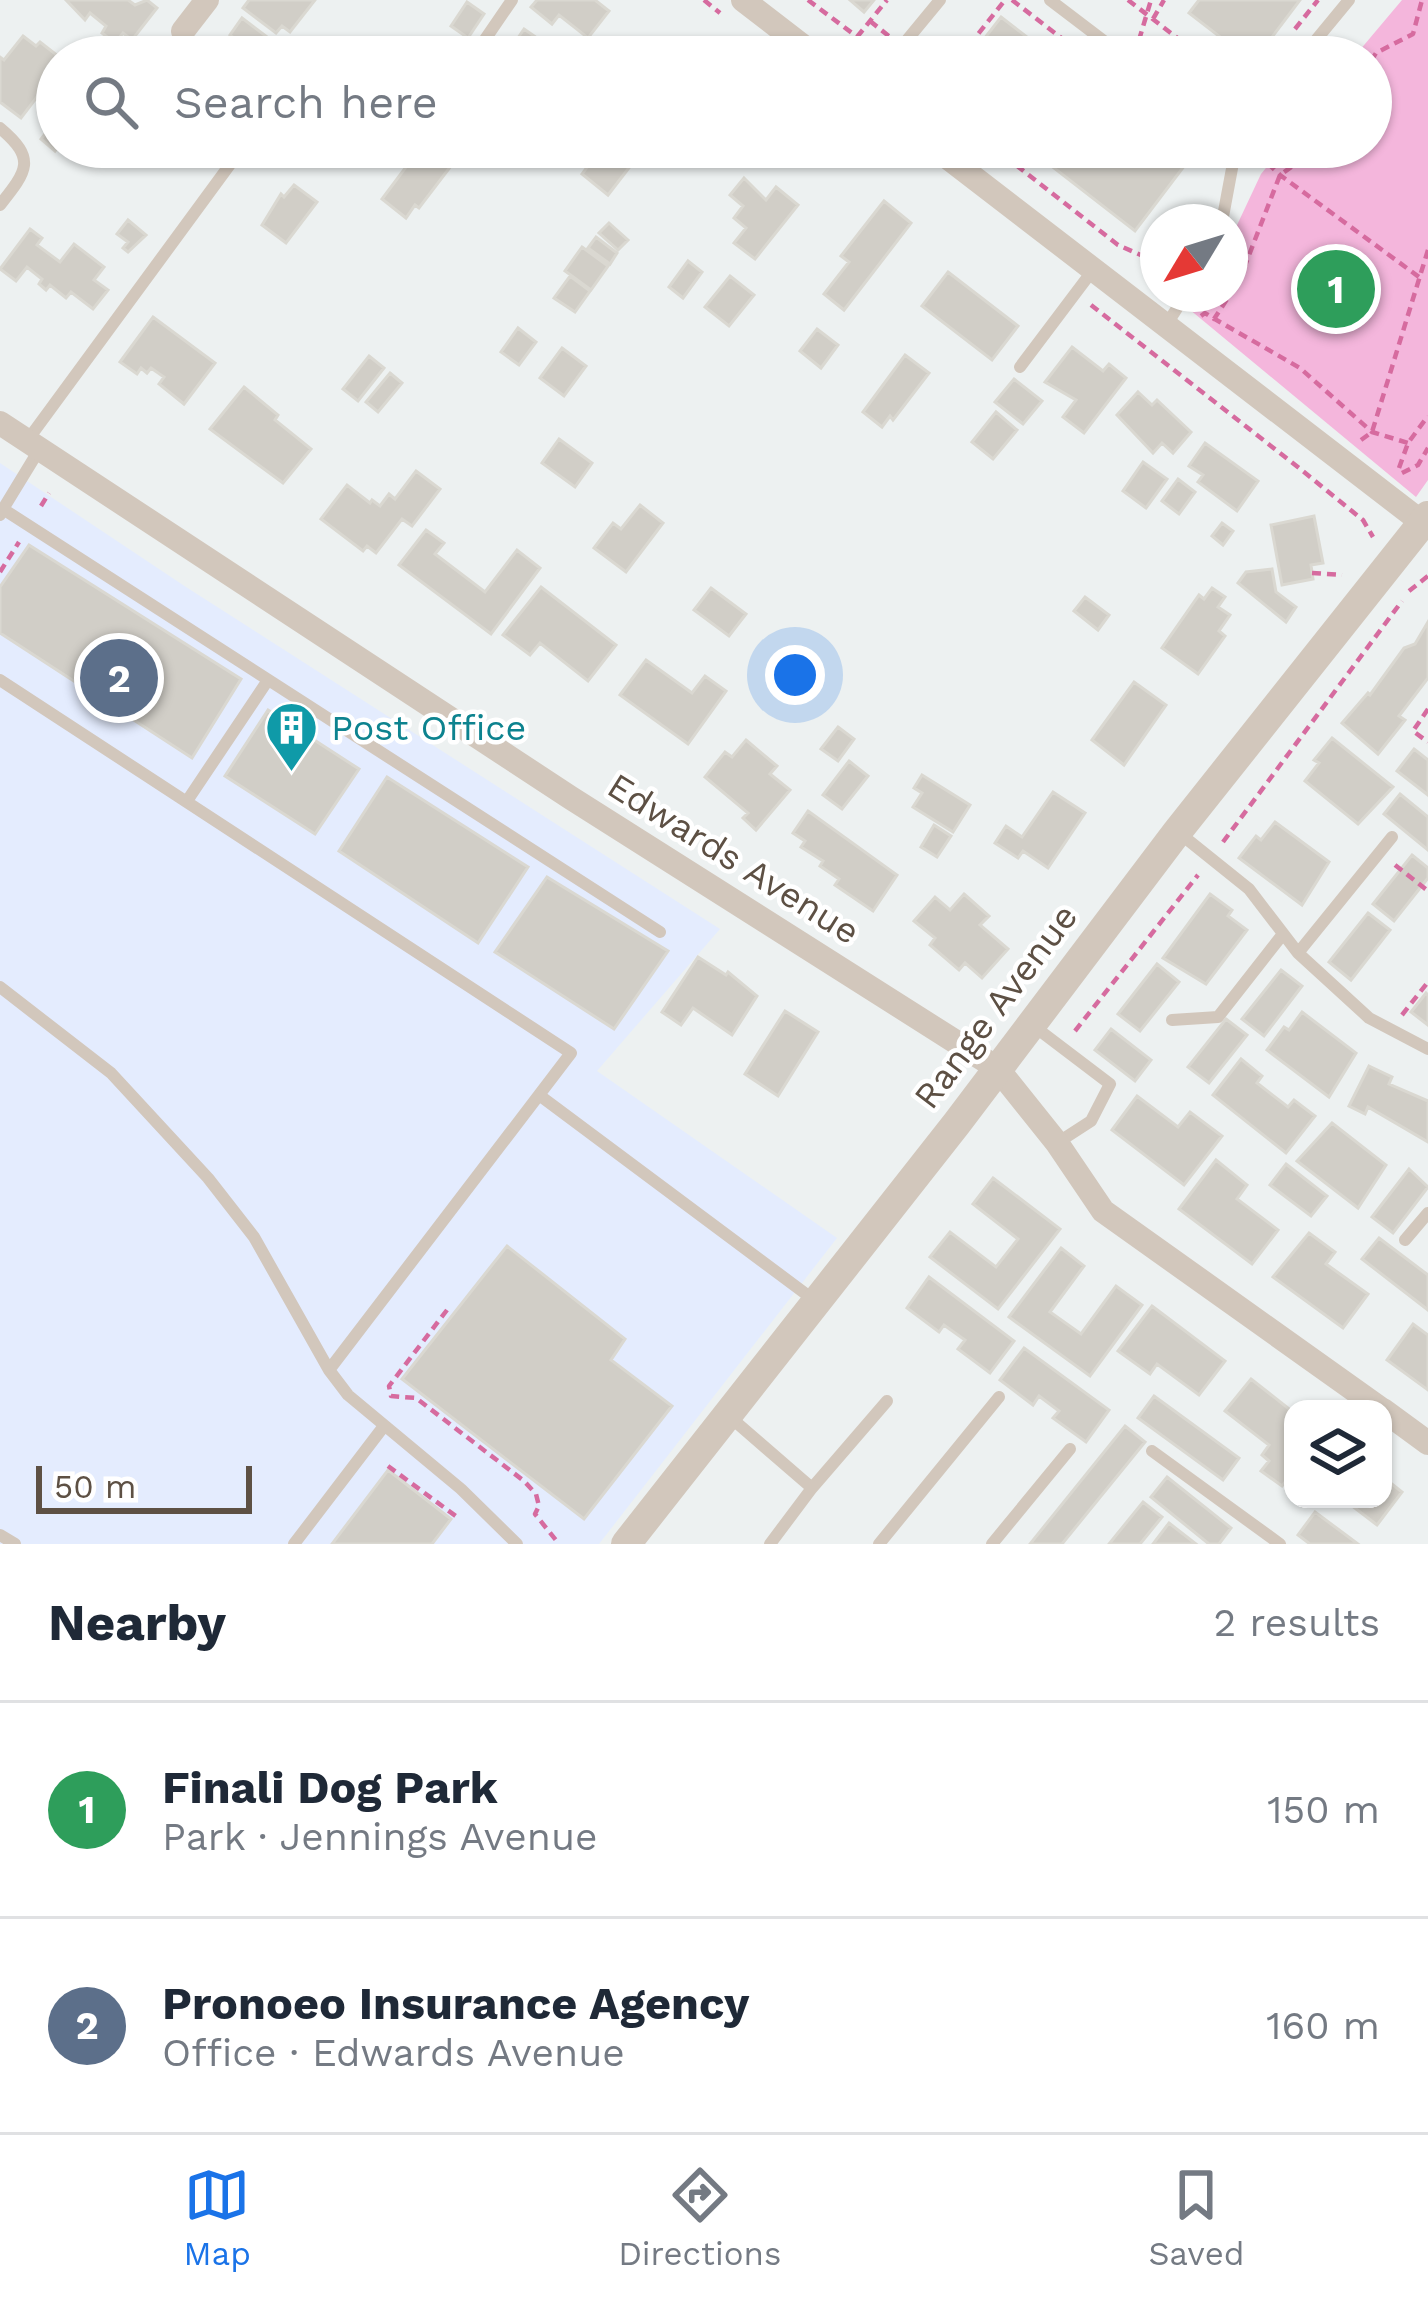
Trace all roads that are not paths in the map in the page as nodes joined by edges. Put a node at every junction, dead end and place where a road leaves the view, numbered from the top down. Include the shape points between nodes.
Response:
1 (512, 0) edge
2 (742, 0) edge
3 (940, 0) edge
4 (1050, 0) edge
5 (1349, 0) edge
6 (199, 3) edge
7 (183, 31) dead end
8 (487, 36) edge
9 (789, 36) edge
10 (911, 36) edge
11 (1101, 36) edge
12 (1319, 36) edge
13 (0, 128) edge
14 (228, 168) edge
15 (962, 168) edge
16 (1232, 168) edge
17 (1225, 204) edge
18 (0, 205) edge
19 (1094, 269) junction
20 (1175, 312) edge
21 (1167, 324) junction
22 (1020, 367) dead end
23 (0, 423) edge
24 (33, 446) junction
25 (2, 512) edge
26 (1426, 522) edge
27 (0, 680) edge
28 (268, 680) junction
29 (187, 801) junction
30 (1177, 832) junction
31 (1392, 837) dead end
32 (660, 932) dead end
33 (1283, 934) junction
34 (1298, 953) junction
35 (0, 987) edge
36 (1172, 1020) dead end
37 (1030, 1023) junction
38 (1428, 1048) edge
39 (997, 1068) junction
40 (539, 1095) junction
41 (1057, 1143) junction
42 (1428, 1214) edge
43 (1406, 1240) dead end
44 (815, 1300) junction
45 (329, 1370) junction
46 (999, 1397) dead end
47 (887, 1400) dead end
48 (1368, 1400) edge
49 (726, 1414) junction
50 (1392, 1417) edge
51 (384, 1426) junction
52 (1428, 1442) edge
53 (1070, 1449) dead end
54 (1152, 1451) dead end
55 (812, 1488) junction
56 (0, 1535) edge
57 (15, 1544) edge
58 (294, 1544) edge
59 (517, 1544) edge
60 (626, 1544) edge
61 (770, 1544) edge
62 (879, 1544) edge
63 (992, 1544) edge
64 (1280, 1544) edge

1 - 8 lane
2 - 9 street
3 - 10 lane
4 - 11 lane
5 - 12 lane
6 - 7 street
13 - 18 lane via 26,159
14 - 24 lane
15 - 19 street
16 - 17 lane
19 - 21 street
19 - 22 lane
20 - 21 lane
21 - 26 street
23 - 24 street, Edwards Avenue
24 - 25 lane
24 - 39 street, Edwards Avenue
25 - 28 lane
26 - 30 street, Range Avenue
27 - 29 lane
28 - 29 lane
28 - 32 lane
29 - 40 lane via 571,1053
30 - 33 lane via 1249,889
30 - 37 street, Range Avenue
31 - 34 lane
33 - 34 lane
33 - 36 lane via 1218,1017
34 - 38 lane via 1369,1018
35 - 45 lane via 111,1073 208,1178 254,1237
37 - 39 street, Range Avenue
37 - 41 lane via 1109,1084 1091,1121
39 - 41 street, Edwards Avenue
39 - 44 street, Range Avenue
40 - 44 lane
40 - 45 lane
41 - 48 street, Edwards Avenue via 1103,1211
42 - 43 lane
44 - 49 street, Range Avenue
45 - 51 lane
46 - 62 lane
47 - 55 lane
49 - 55 lane
49 - 60 street, Range Avenue
50 - 52 street, Edwards Avenue
51 - 58 lane
51 - 59 lane
53 - 63 lane
54 - 64 lane
55 - 61 lane
56 - 57 lane

